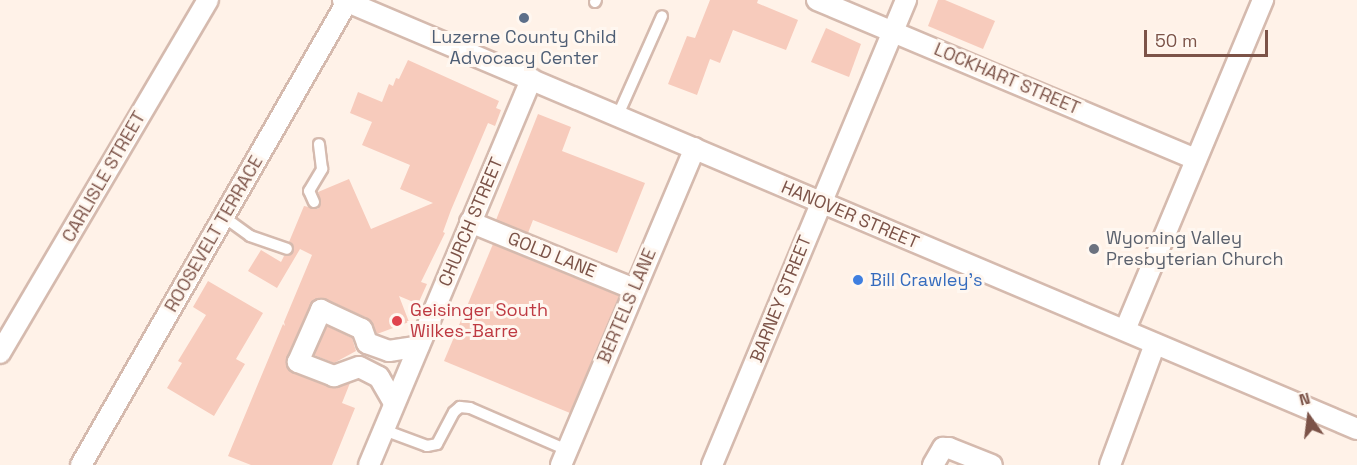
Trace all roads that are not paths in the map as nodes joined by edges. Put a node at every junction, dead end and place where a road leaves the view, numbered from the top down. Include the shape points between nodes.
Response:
1 (208, 0) edge
2 (817, 0) edge
3 (906, 0) edge
4 (1263, 0) edge
5 (345, 1) edge
6 (662, 16) dead end
7 (893, 31) junction
8 (531, 79) junction
9 (618, 115) junction
10 (319, 144) dead end
11 (695, 148) junction
12 (1196, 159) junction
13 (314, 202) dead end
14 (820, 203) junction
15 (224, 218) junction
16 (470, 222) junction
17 (287, 249) dead end
18 (634, 289) junction
19 (1125, 330) junction
20 (1155, 344) junction
21 (418, 346) junction
22 (0, 353) edge
23 (394, 403) junction
24 (1357, 429) edge
25 (384, 430) junction
26 (564, 458) edge
27 (81, 465) edge
28 (369, 465) edge
29 (712, 465) edge
30 (933, 465) edge
31 (992, 465) edge
32 (1110, 465) edge

1 - 22 street, CARLISLE STREET
2 - 7 street, LOCKHART STREET
3 - 7 street, BARNEY STREET
4 - 12 street
5 - 8 street, HANOVER STREET
5 - 15 street, ROOSEVELT TERRACE
6 - 9 lane
7 - 12 street, LOCKHART STREET
7 - 14 street, BARNEY STREET
8 - 9 street, HANOVER STREET
8 - 16 street, CHURCH STREET
9 - 11 street, HANOVER STREET
10 - 13 lane via 322,169 309,191
11 - 14 street, HANOVER STREET
11 - 18 street, BERTELS LANE
12 - 19 street
14 - 19 street, HANOVER STREET
14 - 29 street, BARNEY STREET
15 - 17 lane via 250,236
15 - 27 street, ROOSEVELT TERRACE
16 - 18 street, GOLD LANE
16 - 21 street, CHURCH STREET
18 - 26 street, BERTELS LANE
19 - 20 street, HANOVER STREET
20 - 24 street, HANOVER STREET
20 - 32 street
21 - 23 street, CHURCH STREET
21 - 23 street via 389,351 367,343 362,329 321,310 298,362 334,376 359,367 379,377
23 - 25 street, CHURCH STREET
25 - 26 lane via 427,446 437,444 454,412 460,407 470,408
25 - 28 street, CHURCH STREET
30 - 31 street via 942,448 950,448

